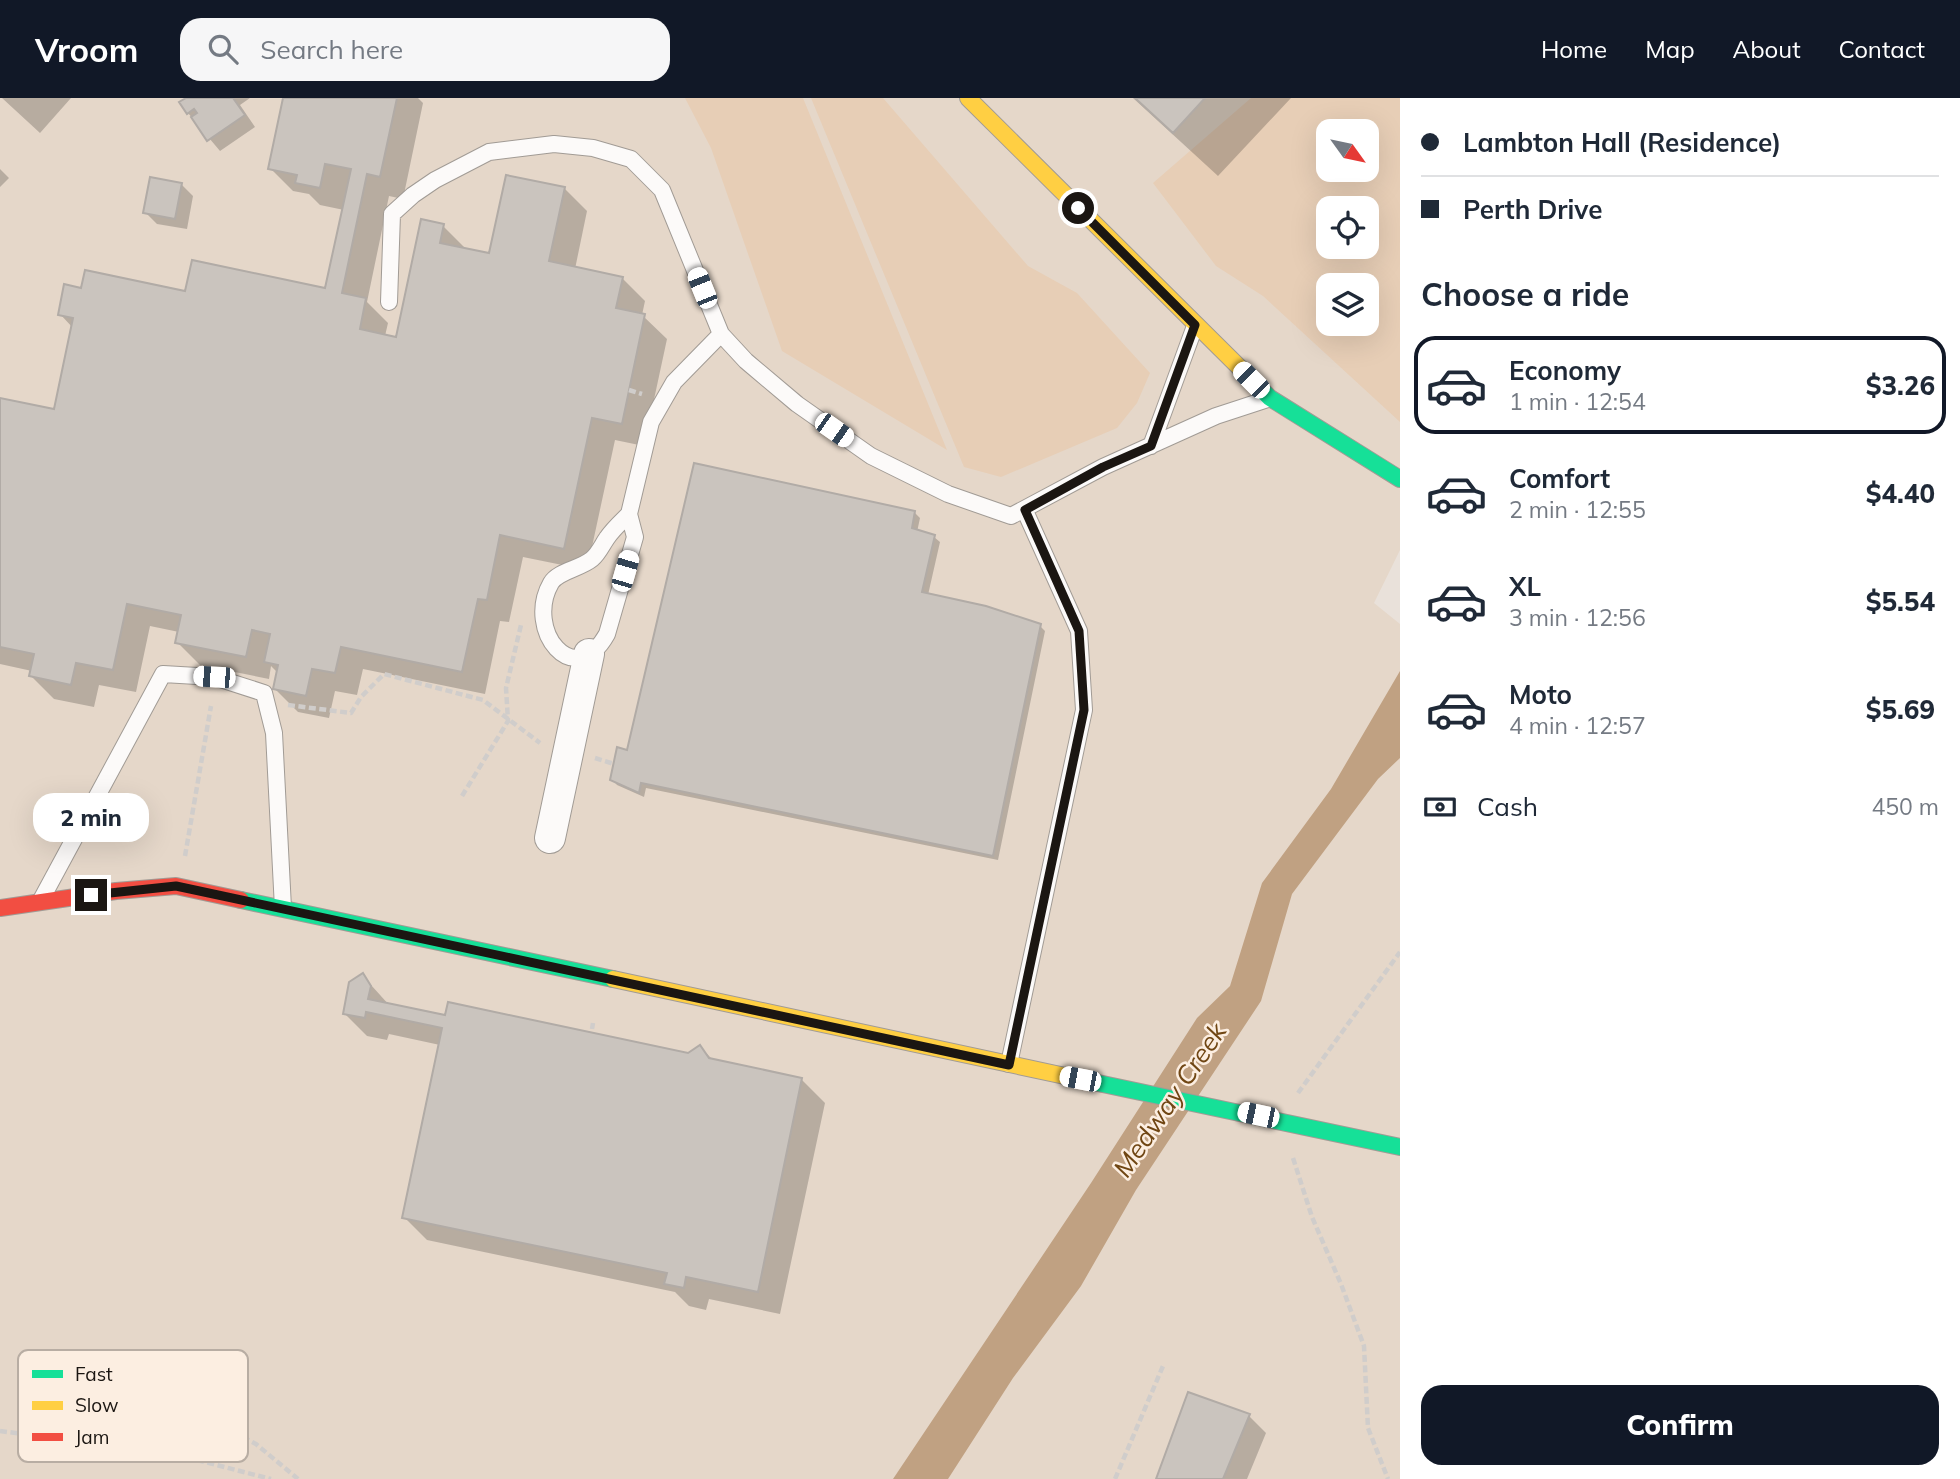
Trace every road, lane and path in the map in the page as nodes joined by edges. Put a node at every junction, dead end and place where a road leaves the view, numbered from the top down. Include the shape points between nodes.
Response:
1 (968, 98) edge
2 (389, 302) dead end
3 (1195, 325) junction
4 (721, 334) junction
5 (1269, 398) junction
6 (1151, 446) junction
7 (1400, 479) edge
8 (1025, 510) junction
9 (629, 514) junction
10 (521, 623) dead end
11 (589, 654) junction
12 (267, 702) junction
13 (211, 705) dead end
14 (508, 721) junction
15 (568, 754) junction
16 (614, 764) dead end
17 (462, 796) dead end
18 (550, 838) dead end
19 (176, 886) junction
20 (40, 902) junction
21 (0, 908) edge
22 (283, 910) junction
23 (1400, 952) edge
24 (1009, 1065) junction
25 (1296, 1095) dead end
26 (1400, 1147) edge
27 (1290, 1150) dead end
28 (1163, 1366) dead end
29 (0, 1430) edge
30 (18, 1432) edge
31 (248, 1439) edge
32 (205, 1462) edge
33 (271, 1479) edge
34 (298, 1479) edge
35 (1115, 1479) edge
36 (1388, 1479) edge

1 - 3 street
2 - 4 lane via 392,214 435,180 489,152 554,144 593,148 631,159 662,190
3 - 5 street
3 - 6 lane
4 - 8 lane via 797,404 871,456 948,494 1011,516
4 - 9 lane via 674,382 651,422
5 - 6 lane
5 - 7 street
6 - 8 lane
8 - 24 lane via 1079,631 1084,710
9 - 11 lane via 635,537 614,611 607,634
9 - 11 lane via 591,560 557,576 547,593 544,628 553,648 563,656
10 - 14 path via 506,688
11 - 15 street
12 - 14 path via 351,713 384,674 483,700
12 - 20 lane via 264,693 214,677 163,674
12 - 22 lane via 274,733
13 - 19 path
14 - 15 path via 547,748
14 - 17 path
15 - 16 path
15 - 18 street
19 - 20 street
19 - 22 street
20 - 21 street
22 - 24 street
23 - 25 path
24 - 26 street
27 - 36 path via 1364,1346 1368,1428
28 - 35 path
29 - 30 path
31 - 34 path
32 - 33 path

